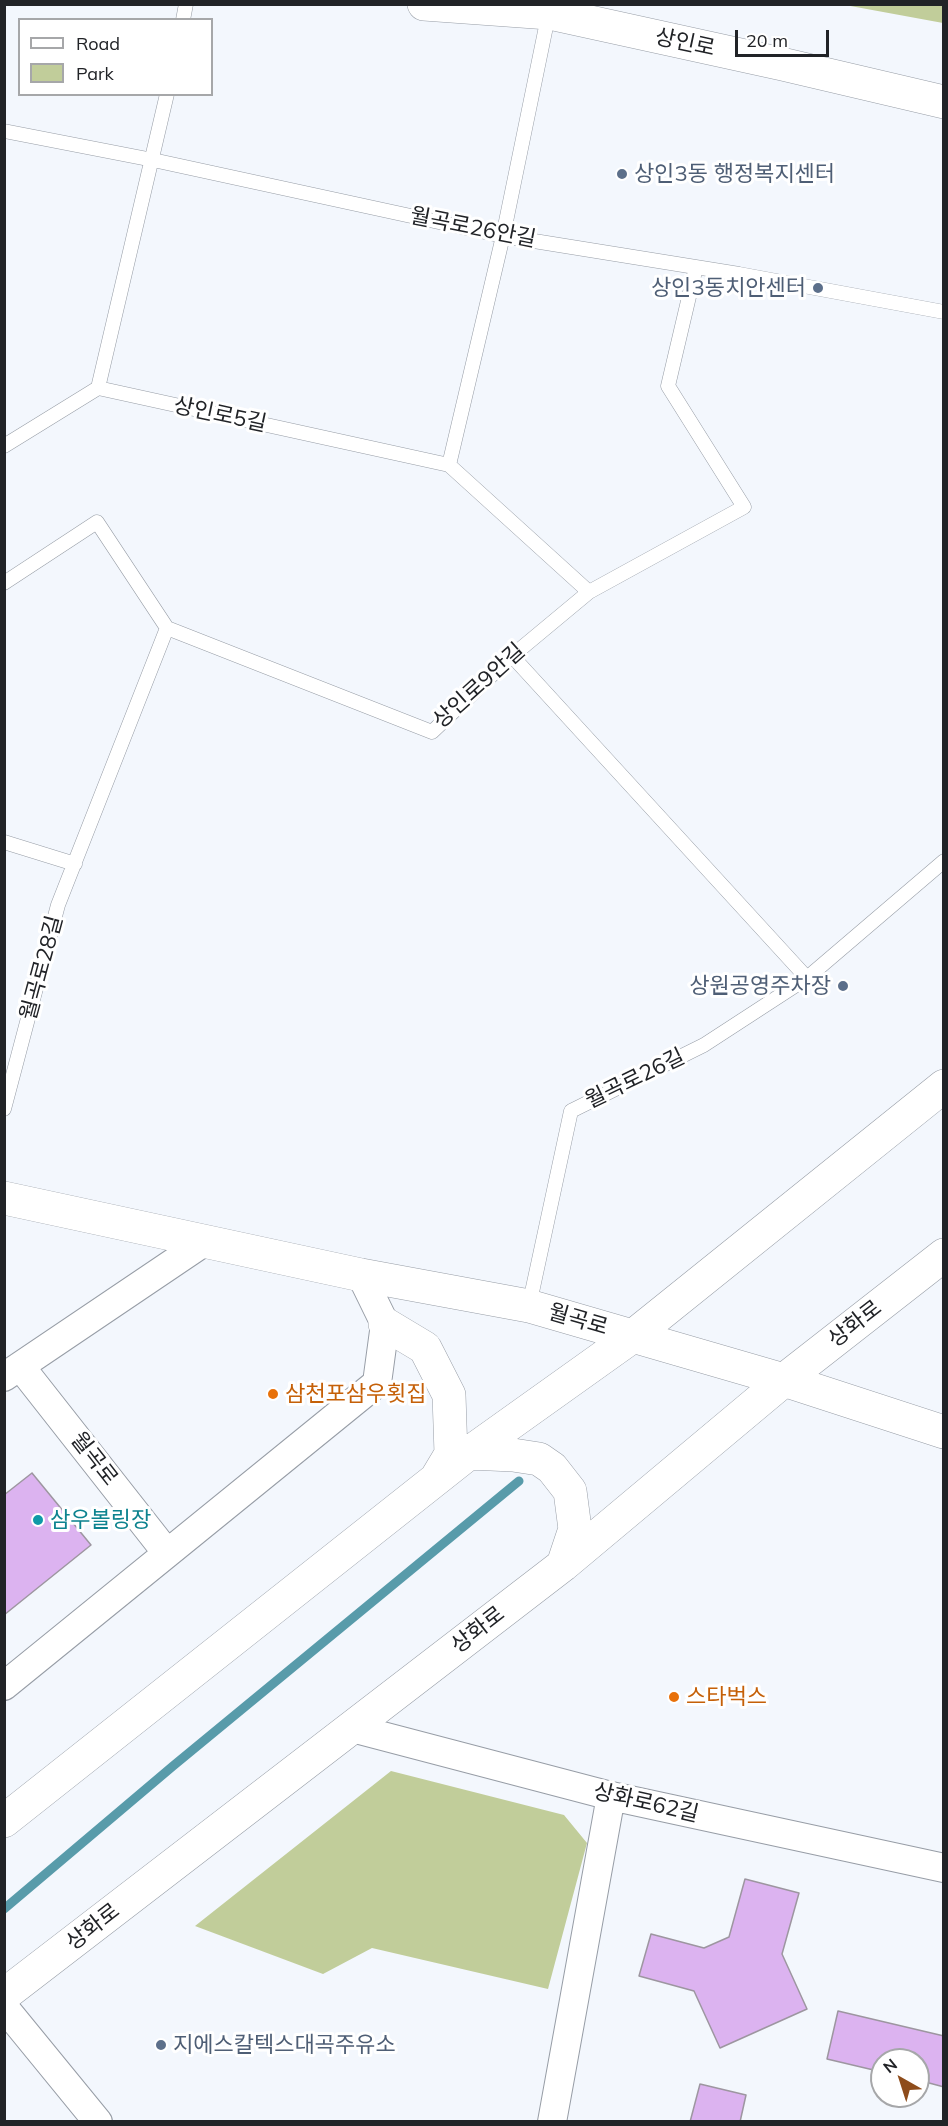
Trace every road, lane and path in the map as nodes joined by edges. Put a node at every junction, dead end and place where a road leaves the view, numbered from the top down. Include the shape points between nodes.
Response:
1 (424, 4) edge
2 (549, 9) edge
3 (167, 96) edge
4 (944, 102) edge
5 (4, 131) edge
6 (153, 160) junction
7 (503, 236) junction
8 (696, 267) junction
9 (944, 312) edge
10 (98, 388) junction
11 (4, 446) edge
12 (449, 465) junction
13 (4, 583) edge
14 (589, 592) junction
15 (167, 628) junction
16 (512, 656) junction
17 (4, 842) edge
18 (944, 861) edge
19 (75, 864) junction
20 (807, 978) junction
21 (944, 1086) edge
22 (4, 1109) edge
23 (8, 1202) edge
24 (204, 1242) junction
25 (944, 1255) edge
26 (361, 1275) junction
27 (529, 1306) junction
28 (385, 1324) junction
29 (633, 1336) junction
30 (12, 1372) edge
31 (784, 1380) junction
32 (944, 1432) edge
33 (469, 1453) junction
34 (436, 1479) junction
35 (167, 1552) junction
36 (563, 1565) junction
37 (4, 1686) edge
38 (352, 1728) junction
39 (611, 1796) junction
40 (4, 1821) edge
41 (944, 1868) edge
42 (4, 1995) edge
43 (4, 2007) edge
44 (98, 2121) edge
45 (552, 2121) edge

1 - 2 main road, 상인로
2 - 4 main road, 상인로
2 - 7 lane
3 - 6 lane
5 - 6 lane, 월곡로26안길
6 - 7 lane, 월곡로26안길
6 - 10 lane
7 - 8 lane, 월곡로26안길
7 - 12 lane
8 - 9 lane, 월곡로26안길
8 - 14 lane, 상인로9안길 via 668,386 744,507
10 - 11 lane
10 - 12 lane, 상인로5길
12 - 14 lane, 상인로5길
13 - 15 lane via 97,522
14 - 16 lane, 상인로9안길
15 - 16 lane, 상인로9안길 via 432,732
15 - 19 lane, 월곡로28길
16 - 20 lane
17 - 19 lane
18 - 20 lane, 월곡로26길
19 - 22 lane, 월곡로28길 via 58,905
20 - 27 lane, 월곡로26길 via 704,1045 571,1111
21 - 29 main road
23 - 24 main road, 월곡로
24 - 26 main road, 월곡로
24 - 30 street, 월곡로
25 - 31 main road, 상화로
26 - 27 main road, 월곡로
26 - 28 street
27 - 29 main road, 월곡로
28 - 34 main road via 425,1348 449,1395 451,1454
28 - 35 street via 377,1383
29 - 31 main road, 월곡로
29 - 33 main road
30 - 35 street, 월곡로
31 - 32 main road, 월곡로
31 - 36 main road, 상화로
33 - 34 main road
33 - 36 main road via 539,1459 552,1468 570,1491 575,1528
34 - 40 main road
35 - 37 street
36 - 38 main road, 상화로
38 - 39 street, 상화로62길
38 - 42 main road, 상화로
39 - 41 street, 상화로62길
39 - 45 street
43 - 44 street

